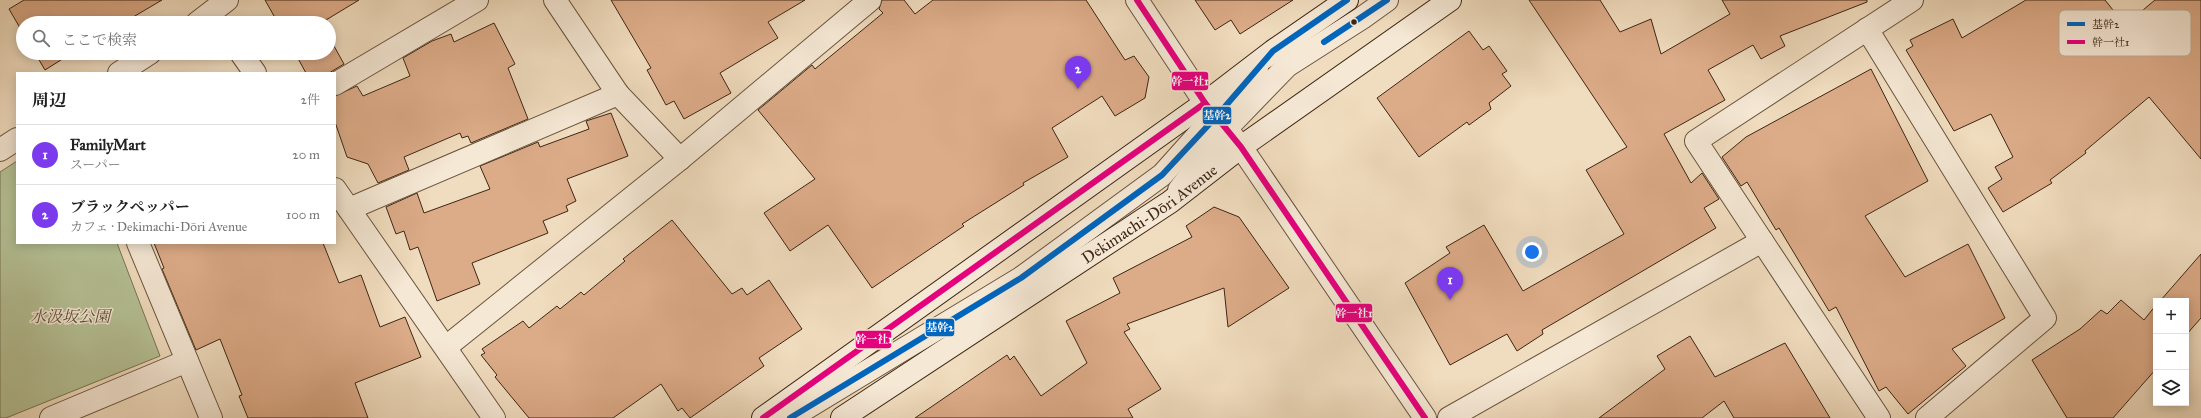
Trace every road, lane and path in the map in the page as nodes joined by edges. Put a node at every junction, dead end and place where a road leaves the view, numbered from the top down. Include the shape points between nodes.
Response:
1 (477, 0) edge
2 (555, 0) edge
3 (870, 0) edge
4 (1138, 0) edge
5 (1347, 0) edge
6 (1387, 0) edge
7 (1450, 0) edge
8 (1912, 0) edge
9 (1867, 29) junction
10 (139, 60) edge
11 (246, 60) edge
12 (121, 72) edge
13 (254, 72) edge
14 (336, 83) edge
15 (618, 94) junction
16 (1216, 116) junction
17 (16, 140) edge
18 (1241, 147) junction
19 (0, 150) edge
20 (680, 159) junction
21 (336, 190) edge
22 (1170, 202) junction
23 (349, 208) junction
24 (1762, 241) junction
25 (138, 244) edge
26 (446, 347) junction
27 (187, 361) junction
28 (51, 418) edge
29 (211, 418) edge
30 (494, 418) edge
31 (763, 418) edge
32 (790, 418) edge
33 (842, 418) edge
34 (1425, 418) edge
35 (1450, 418) edge
36 (1879, 418) edge
37 (1927, 418) edge

1 - 14 street
2 - 15 street
3 - 20 street
4 - 16 street
5 - 16 street via 1273,51
6 - 16 street
7 - 18 street, Dekimachi-Dōri Avenue
8 - 9 street
9 - 24 street via 1696,141
9 - 37 street via 2045,318
10 - 12 street
11 - 13 street
15 - 20 street
15 - 23 street
16 - 18 street
16 - 22 street
16 - 31 street
16 - 32 street via 1162,175 1021,278
17 - 19 street
18 - 22 street, Dekimachi-Dōri Avenue
18 - 34 street
20 - 26 street
21 - 23 street
22 - 33 street, Dekimachi-Dōri Avenue
23 - 26 street
24 - 35 street
24 - 36 street
25 - 27 street
26 - 30 street
27 - 28 street
27 - 29 street

